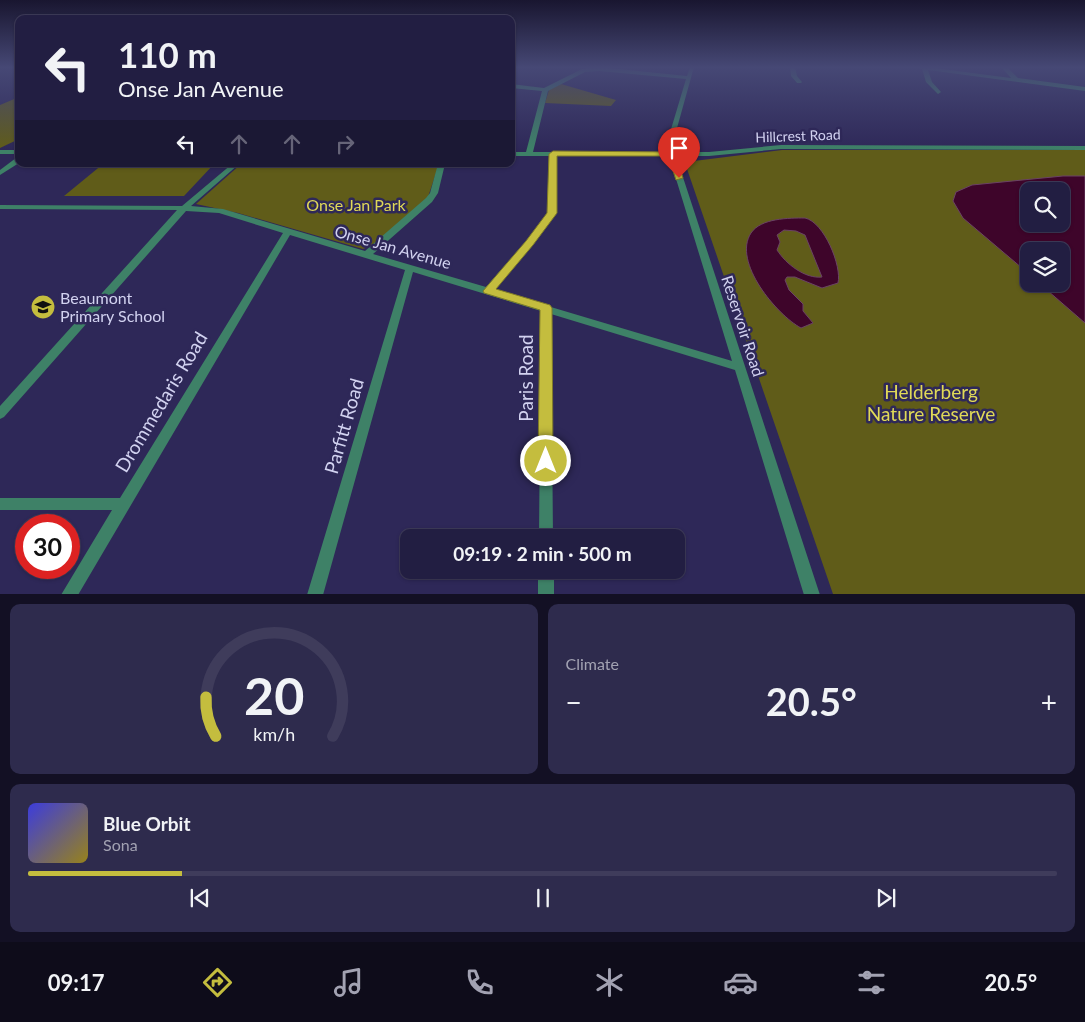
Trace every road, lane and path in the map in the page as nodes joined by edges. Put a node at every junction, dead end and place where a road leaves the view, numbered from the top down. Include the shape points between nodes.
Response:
1 (544, 95) edge
2 (683, 95) edge
3 (1085, 148) edge
4 (0, 152) edge
5 (15, 152) edge
6 (515, 154) edge
7 (529, 154) junction
8 (553, 154) junction
9 (672, 154) junction
10 (15, 163) edge
11 (233, 167) edge
12 (441, 167) edge
13 (0, 173) edge
14 (0, 207) edge
15 (184, 208) junction
16 (288, 232) junction
17 (366, 255) junction
18 (410, 268) junction
19 (488, 291) junction
20 (546, 308) junction
21 (739, 367) junction
22 (0, 414) edge
23 (0, 504) edge
24 (123, 504) junction
25 (546, 529) edge
26 (546, 579) edge
27 (69, 594) edge
28 (315, 594) edge
29 (546, 594) edge
30 (812, 594) edge

1 - 7 street
2 - 9 street, Reservoir Road via 670,140
3 - 9 street, Hillcrest Road via 781,147 716,154
4 - 5 street
6 - 7 street, Hillcrest Road
7 - 8 street, Hillcrest Road
8 - 9 street, Hillcrest Road
8 - 19 street via 552,213
9 - 21 street, Reservoir Road
10 - 13 street
11 - 15 street
12 - 17 street via 431,198
14 - 15 street, Onse Jan Avenue
15 - 16 street, Onse Jan Avenue via 220,211
15 - 22 street
16 - 17 street, Onse Jan Avenue
16 - 24 street, Drommedaris Road
17 - 18 street, Onse Jan Avenue
18 - 19 street, Onse Jan Avenue
18 - 28 street, Parfitt Road
19 - 20 street, Onse Jan Avenue
20 - 21 street, Onse Jan Avenue
20 - 25 street, Paris Road
21 - 30 street, Reservoir Road
23 - 24 street
24 - 27 street, Drommedaris Road
26 - 29 street

